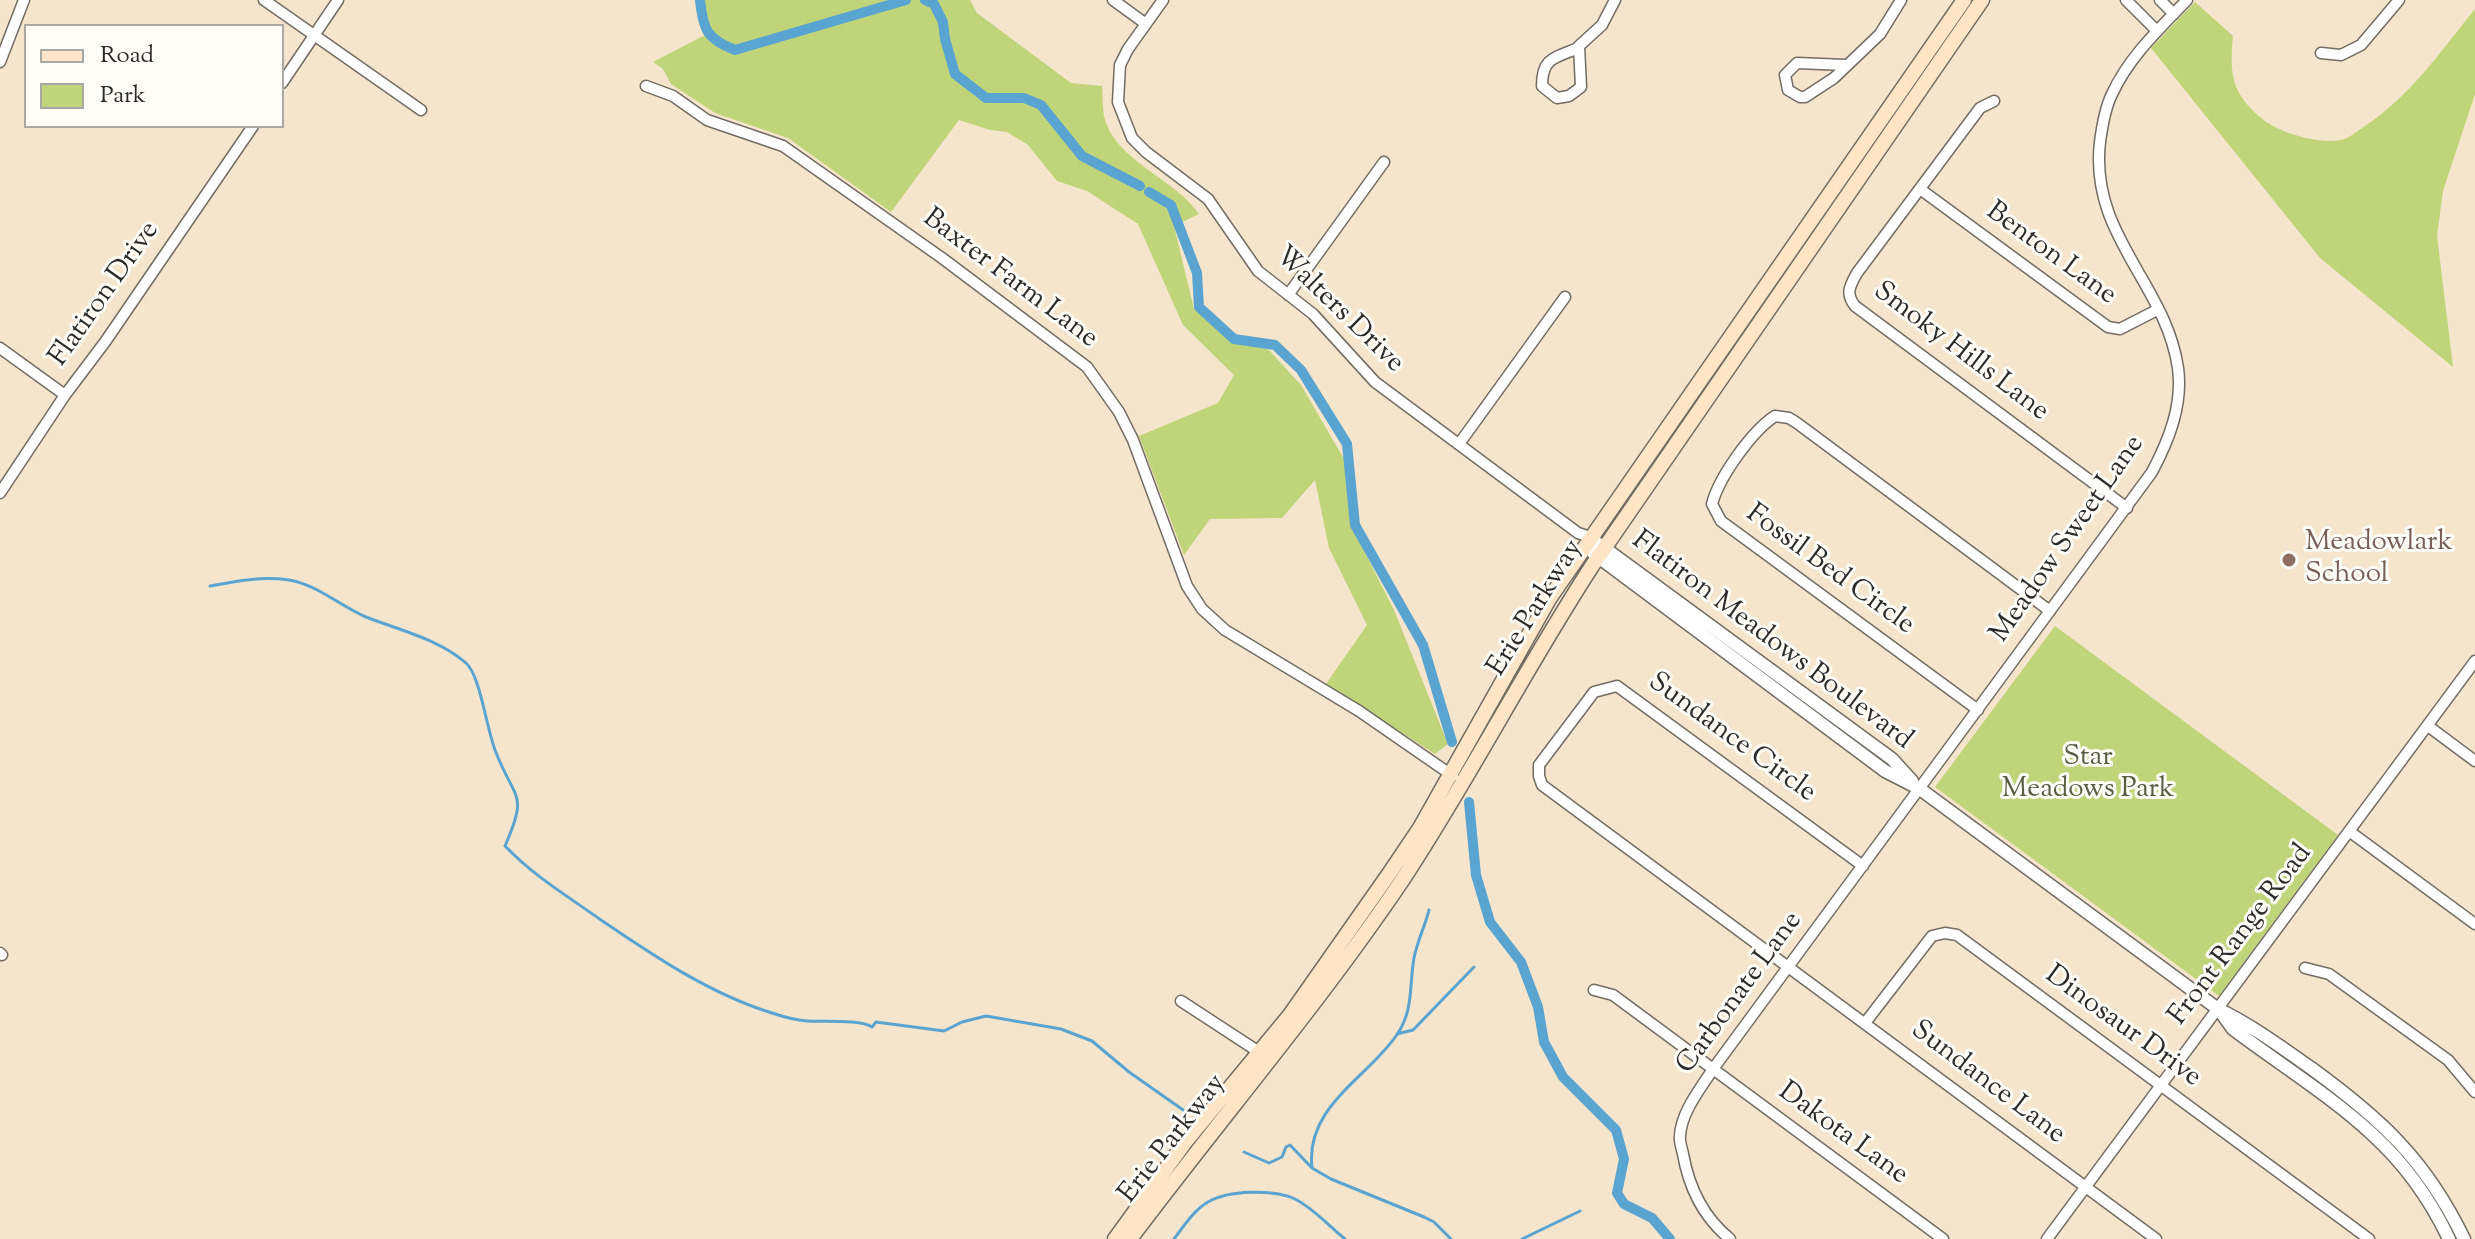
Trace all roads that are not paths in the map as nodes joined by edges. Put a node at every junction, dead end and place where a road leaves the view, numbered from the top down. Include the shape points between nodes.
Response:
1 (24, 0) edge
2 (264, 0) edge
3 (338, 0) edge
4 (1113, 0) edge
5 (1163, 0) edge
6 (1615, 0) edge
7 (1901, 0) edge
8 (1964, 0) edge
9 (1982, 0) edge
10 (2126, 0) edge
11 (2160, 0) edge
12 (2187, 0) edge
13 (2399, 0) edge
14 (2174, 14) junction
15 (1146, 24) junction
16 (2157, 31) junction
17 (313, 37) junction
18 (1579, 46) junction
19 (2321, 53) dead end
20 (0, 62) edge
21 (1845, 65) junction
22 (284, 80) edge
23 (646, 86) dead end
24 (1994, 101) dead end
25 (421, 110) dead end
26 (252, 128) edge
27 (1384, 162) dead end
28 (1920, 189) junction
29 (1288, 295) junction
30 (1565, 297) dead end
31 (2157, 310) junction
32 (0, 348) edge
33 (65, 395) junction
34 (1459, 444) junction
35 (0, 493) edge
36 (2127, 508) junction
37 (1584, 539) junction
38 (1602, 553) junction
39 (2050, 611) junction
40 (2475, 661) edge
41 (1978, 710) junction
42 (2428, 726) junction
43 (2475, 761) edge
44 (1451, 774) junction
45 (1465, 783) junction
46 (1920, 789) junction
47 (2349, 831) junction
48 (1863, 866) junction
49 (2475, 924) edge
50 (1789, 968) junction
51 (2305, 968) dead end
52 (1594, 990) dead end
53 (1181, 1001) dead end
54 (2218, 1009) junction
55 (1865, 1023) junction
56 (1259, 1052) junction
57 (1713, 1069) junction
58 (2161, 1086) junction
59 (2475, 1092) edge
60 (2086, 1187) junction
61 (1115, 1239) edge
62 (1130, 1239) edge
63 (1730, 1239) edge
64 (1943, 1239) edge
65 (2047, 1239) edge
66 (2156, 1239) edge
67 (2369, 1239) edge
68 (2449, 1239) edge
69 (2464, 1239) edge

1 - 20 street
2 - 17 street
3 - 17 street
4 - 15 street
5 - 15 street, Walters Drive
6 - 18 street via 1602,25
7 - 21 street via 1880,34
8 - 37 main road, Erie Parkway
9 - 38 main road, Erie Parkway
10 - 16 street
11 - 14 street
12 - 14 street, Meadow Sweet Lane
13 - 19 street via 2361,45 2341,55
14 - 16 street, Meadow Sweet Lane
15 - 29 street, Walters Drive via 1120,65 1118,102 1128,130 1146,152 1208,199 1258,271
16 - 31 street, Meadow Sweet Lane via 2111,96 2098,162 2113,227
17 - 22 street
17 - 25 street
18 - 18 street via 1550,60 1542,71 1542,86 1557,98 1581,87
21 - 21 street via 1797,63 1785,75 1788,90 1800,97 1811,95
23 - 44 street, Baxter Farm Lane via 673,96 707,120 783,146 1087,367 1133,440 1187,586 1202,609 1225,630
24 - 28 street, Smoky Hills Lane via 1980,108
26 - 33 street, Flatiron Drive
27 - 29 street
28 - 31 street, Benton Lane via 2108,327 2120,329
28 - 36 street, Smoky Hills Lane via 1857,273 1849,297
29 - 34 street, Walters Drive via 1313,314 1375,382
30 - 34 street
31 - 36 street, Meadow Sweet Lane via 2178,368 2176,409 2169,439
32 - 33 street
33 - 35 street, Flatiron Drive
34 - 37 street, Walters Drive
36 - 39 street, Meadow Sweet Lane
37 - 38 street, Flatiron Meadows Boulevard
37 - 44 main road, Erie Parkway
38 - 45 main road, Erie Parkway
38 - 46 street, Flatiron Meadows Boulevard via 1892,759
39 - 41 street, Meadow Sweet Lane
39 - 41 street, Fossil Bed Circle via 1789,418 1767,421 1716,487 1712,504 1721,521
40 - 42 street, Front Range Road
41 - 46 street, Meadow Sweet Lane
42 - 43 street
42 - 47 street, Front Range Road
44 - 45 street, Baxter Farm Lane
44 - 56 main road, Erie Parkway via 1365,909
45 - 62 main road, Erie Parkway via 1325,990
46 - 48 street, Carbonate Lane
46 - 54 street, Flatiron Meadows Boulevard
47 - 49 street
47 - 54 street, Front Range Road
48 - 50 street, Carbonate Lane
48 - 50 street, Sundance Circle via 1617,686 1594,692 1539,765 1542,785
50 - 55 street, Sundance Lane
50 - 57 street, Carbonate Lane
51 - 59 street via 2329,974 2377,1008 2448,1060
52 - 57 street, Dakota Lane via 1613,995
53 - 56 street
54 - 58 street, Front Range Road
54 - 68 street, Flatiron Meadows Boulevard via 2233,1029 2372,1133 2422,1193
54 - 69 street, Flatiron Meadows Boulevard via 2294,1056 2381,1123 2434,1184
55 - 58 street, Dinosaur Drive via 1932,936 1957,935
55 - 60 street, Sundance Lane
56 - 61 main road, Erie Parkway
57 - 63 street, Carbonate Lane via 1689,1108 1680,1136 1696,1198
57 - 64 street, Dakota Lane
58 - 60 street, Front Range Road
58 - 67 street, Dinosaur Drive
60 - 65 street, Front Range Road
60 - 66 street, Sundance Lane

